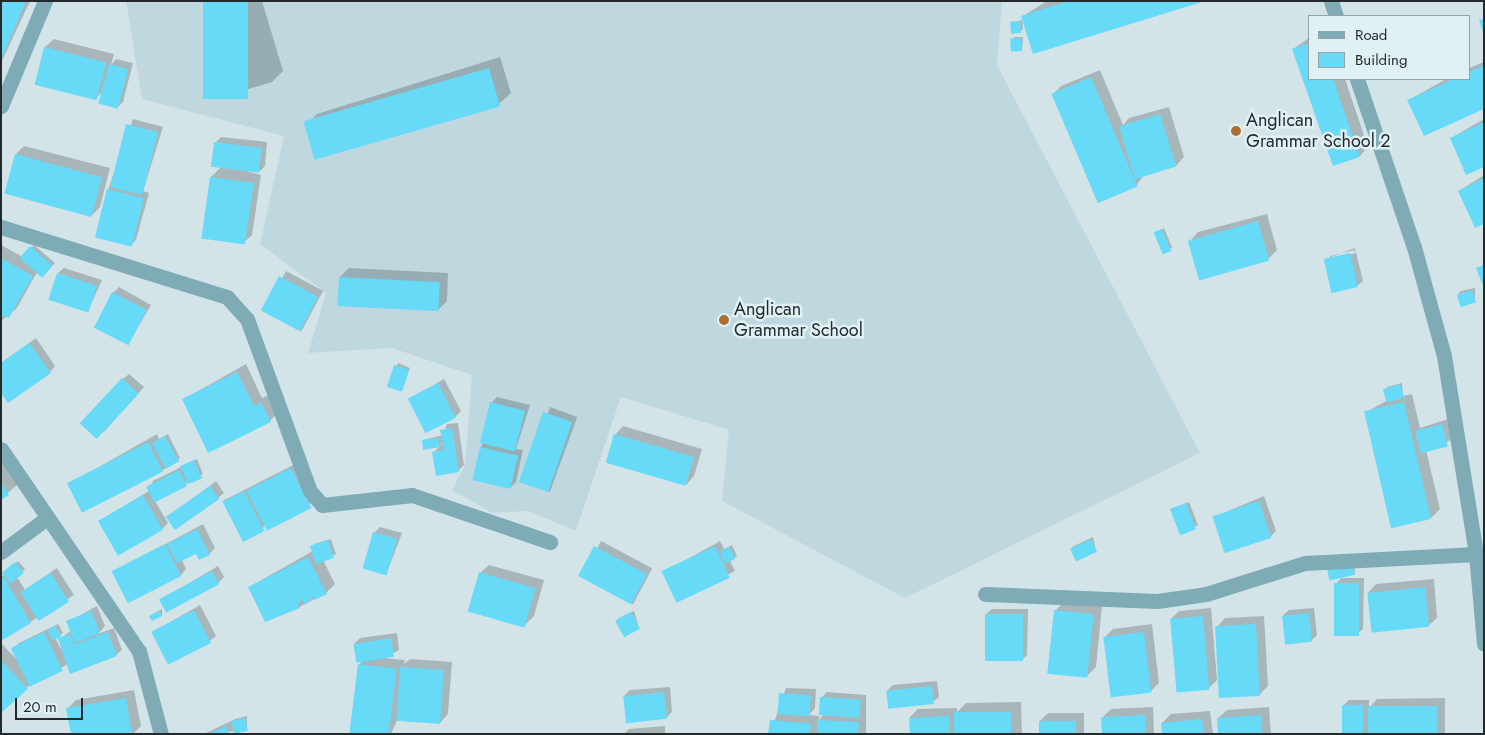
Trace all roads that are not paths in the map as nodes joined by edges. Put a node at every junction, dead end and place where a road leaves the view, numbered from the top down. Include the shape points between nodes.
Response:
1 (45, 1) edge
2 (1331, 1) edge
3 (1336, 15) edge
4 (1357, 80) edge
5 (1, 106) edge
6 (1, 227) edge
7 (1, 449) edge
8 (47, 518) junction
9 (550, 542) dead end
10 (1, 552) edge
11 (1476, 554) junction
12 (985, 594) dead end
13 (1484, 644) edge
14 (161, 734) edge

1 - 5 street
2 - 3 street
4 - 11 street via 1414,246 1444,356
6 - 9 street via 227,297 247,319 310,491 322,505 412,495
7 - 8 street
8 - 10 street
8 - 14 street via 140,651
11 - 12 street via 1305,563 1206,594 1157,601
11 - 13 street

